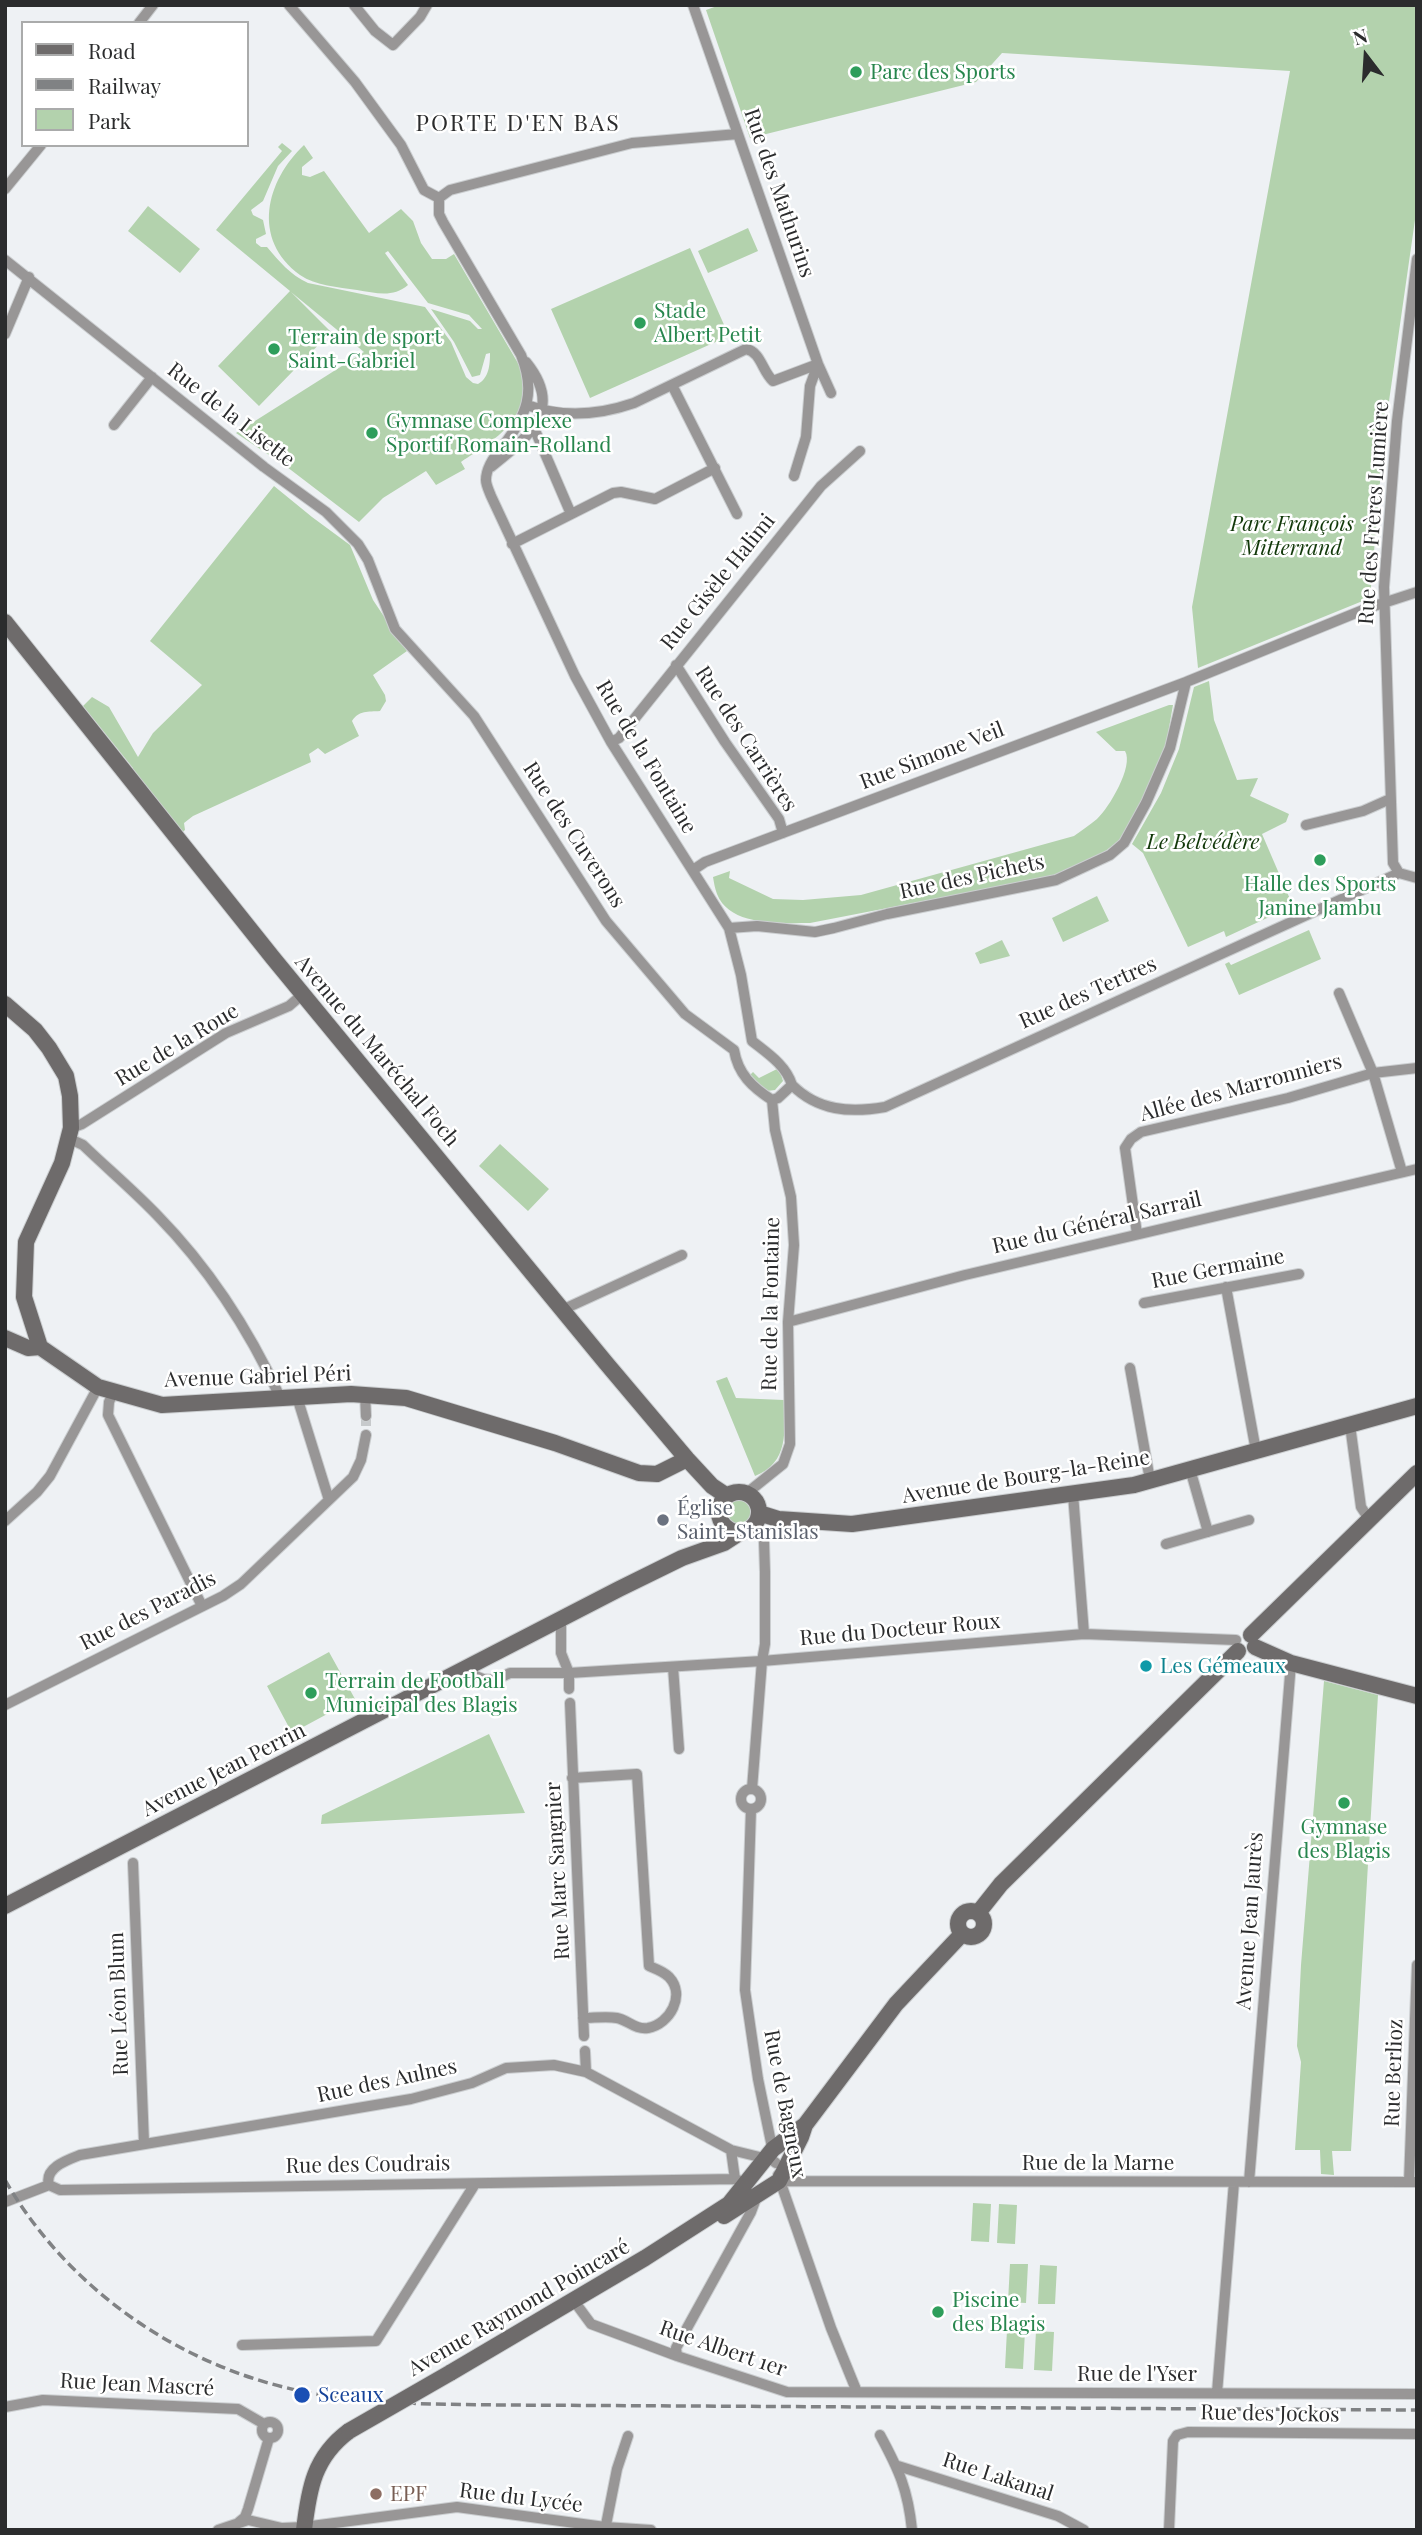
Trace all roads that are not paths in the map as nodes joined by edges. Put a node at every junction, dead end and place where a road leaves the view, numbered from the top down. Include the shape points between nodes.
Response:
1 (153, 5) edge
2 (289, 5) edge
3 (354, 5) edge
4 (427, 5) edge
5 (693, 5) edge
6 (141, 21) edge
7 (738, 134) junction
8 (39, 147) edge
9 (5, 189) edge
10 (439, 198) junction
11 (1417, 259) edge
12 (5, 260) edge
13 (29, 277) junction
14 (5, 334) edge
15 (521, 355) junction
16 (1405, 355) junction
17 (1417, 357) edge
18 (818, 365) junction
19 (152, 377) junction
20 (672, 385) junction
21 (831, 393) dead end
22 (527, 405) junction
23 (542, 411) junction
24 (114, 425) dead end
25 (534, 428) junction
26 (860, 451) dead end
27 (489, 468) junction
28 (715, 468) junction
29 (794, 477) dead end
30 (737, 513) dead end
31 (571, 514) junction
32 (512, 544) junction
33 (1417, 593) edge
34 (1384, 604) junction
35 (5, 622) edge
36 (395, 629) joint
37 (676, 665) junction
38 (1186, 682) junction
39 (611, 742) junction
40 (1390, 799) junction
41 (1306, 825) dead end
42 (783, 833) junction
43 (693, 870) junction
44 (1399, 873) junction
45 (1417, 878) edge
46 (729, 928) junction
47 (1339, 993) dead end
48 (303, 994) junction
49 (5, 1004) edge
50 (752, 1041) junction
51 (734, 1050) junction
52 (1417, 1068) edge
53 (1373, 1073) junction
54 (792, 1084) junction
55 (772, 1100) junction
56 (69, 1133) junction
57 (1417, 1169) edge
58 (1402, 1172) junction
59 (1137, 1234) junction
60 (682, 1255) dead end
61 (1299, 1274) dead end
62 (1226, 1287) junction
63 (1143, 1303) dead end
64 (562, 1310) junction
65 (788, 1322) junction
66 (5, 1338) edge
67 (40, 1347) junction
68 (1130, 1368) dead end
69 (106, 1389) junction
70 (365, 1394) junction
71 (288, 1397) junction
72 (1417, 1406) edge
73 (366, 1416) tunnel mouth
74 (1350, 1424) junction
75 (366, 1435) tunnel mouth
76 (1256, 1451) junction
77 (687, 1460) junction
78 (1190, 1469) junction
79 (1417, 1473) edge
80 (1150, 1480) junction
81 (747, 1493) junction
82 (1073, 1494) junction
83 (727, 1496) junction
84 (329, 1500) junction
85 (757, 1518) junction
86 (1369, 1519) junction
87 (1249, 1520) dead end
88 (5, 1521) edge
89 (722, 1522) junction
90 (741, 1532) junction
91 (1208, 1532) junction
92 (1166, 1544) dead end
93 (682, 1558) junction
94 (202, 1606) junction
95 (561, 1621) junction
96 (1084, 1634) junction
97 (1245, 1643) junction
98 (762, 1661) junction
99 (1291, 1663) junction
100 (673, 1667) junction
101 (463, 1671) junction
102 (569, 1673) junction
103 (569, 1689) dead end
104 (1417, 1696) edge
105 (570, 1703) dead end
106 (5, 1705) edge
107 (679, 1749) dead end
108 (572, 1778) junction
109 (133, 1863) dead end
110 (5, 1906) edge
111 (1417, 1965) edge
112 (583, 2018) junction
113 (584, 2036) dead end
114 (585, 2051) dead end
115 (586, 2072) junction
116 (805, 2125) junction
117 (769, 2130) junction
118 (787, 2137) junction
119 (144, 2143) junction
120 (731, 2150) junction
121 (771, 2157) junction
122 (745, 2178) junction
123 (1234, 2182) junction
124 (1250, 2182) junction
125 (1413, 2182) edge
126 (475, 2184) junction
127 (49, 2185) junction
128 (767, 2189) junction
129 (5, 2202) edge
130 (746, 2209) junction
131 (660, 2249) junction
132 (573, 2301) junction
133 (242, 2345) dead end
134 (677, 2356) junction
135 (857, 2392) junction
136 (1217, 2393) junction
137 (1417, 2395) edge
138 (5, 2407) edge
139 (1417, 2434) edge
140 (880, 2435) dead end
141 (628, 2436) dead end
142 (898, 2466) junction
143 (239, 2522) junction
144 (301, 2529) edge
145 (605, 2529) edge
146 (218, 2530) edge
147 (651, 2530) edge
148 (912, 2530) edge
149 (1084, 2530) edge
150 (1169, 2530) edge

1 - 6 street
2 - 10 street via 401,145 424,190
3 - 4 street via 393,45
5 - 7 street, Rue des Mathurins
7 - 10 street via 632,144 450,190
7 - 18 street, Rue des Mathurins
8 - 9 street
10 - 15 street via 443,222
11 - 16 street, Rue des Frères Lumière
12 - 13 street, Rue de la Lisette
13 - 14 street
13 - 19 street, Rue de la Lisette
15 - 22 street via 528,377
15 - 23 street via 541,385
16 - 17 street
16 - 34 street, Rue des Frères Lumière
18 - 20 street via 773,381 757,355 746,349
18 - 21 street, Rue des Mathurins
18 - 29 street
19 - 24 street
19 - 36 street, Rue de la Lisette via 326,512 358,544
20 - 23 street via 616,409
20 - 28 street
22 - 23 street
22 - 27 street
23 - 25 street
25 - 27 street
25 - 31 street
26 - 37 street, Rue Gisèle Halimi via 821,486
27 - 32 street, Rue de la Fontaine via 486,480
28 - 30 street
28 - 31 street via 654,499 613,493
31 - 32 street
32 - 39 street, Rue de la Fontaine
33 - 34 street
34 - 38 street
34 - 40 street, Rue des Frères Lumière
35 - 48 street, Avenue du Maréchal Foch
36 - 51 street, Rue des Cuverons via 474,716 614,930 685,1014
37 - 39 street, Rue Gisèle Halimi via 619,738
37 - 42 street, Rue des Carrières via 779,819
38 - 42 street, Rue Simone Veil
38 - 46 street, Rue des Pichets via 1170,748 1146,803 1124,843 1110,855 1056,880 815,932
39 - 43 street, Rue de la Fontaine
40 - 41 street
40 - 44 street, Rue des Frères Lumière via 1393,863
42 - 43 street, Rue Simone Veil
43 - 46 street, Rue de la Fontaine
44 - 45 street
44 - 54 street, Rue des Tertres via 886,1107 861,1111 823,1105 808,1100
46 - 50 street, Rue de la Fontaine
47 - 53 street
48 - 56 street, Rue de la Roue via 289,1006 226,1033
48 - 64 street, Avenue du Maréchal Foch
49 - 56 street via 35,1030 66,1076
50 - 51 street
50 - 54 street, Rue des Tertres via 789,1074
51 - 55 street via 743,1077
52 - 53 street, Allée des Marronniers
53 - 58 street
53 - 59 street, Allée des Marronniers via 1141,1132 1125,1148
54 - 55 street
55 - 65 street, Rue de la Fontaine via 791,1197
56 - 67 street via 62,1163 26,1242 24,1297
56 - 71 street via 159,1217 203,1269
57 - 58 street, Rue du Général Sarrail
58 - 59 street, Rue du Général Sarrail
59 - 65 street, Rue du Général Sarrail
60 - 64 street
61 - 62 street, Rue Germaine
62 - 63 street, Rue Germaine
62 - 76 street
64 - 77 street, Avenue du Maréchal Foch
65 - 81 street, Rue de la Fontaine via 790,1444 783,1464
66 - 67 street via 28,1348
67 - 69 street, Avenue Gabriel Péri
68 - 80 street
69 - 71 street, Avenue Gabriel Péri via 162,1405
69 - 88 street via 50,1476
69 - 94 street via 108,1415
70 - 71 street, Avenue Gabriel Péri
70 - 73 street
70 - 77 street, Avenue Gabriel Péri via 422,1401 639,1473 657,1474
71 - 84 street
72 - 74 street, Avenue de Bourg-la-Reine
74 - 76 street, Avenue de Bourg-la-Reine
74 - 86 street via 1361,1507
75 - 84 street, Rue des Paradis via 353,1477
76 - 78 street, Avenue de Bourg-la-Reine
77 - 83 street, Avenue du Maréchal Foch
78 - 80 street, Avenue de Bourg-la-Reine
78 - 91 street
79 - 86 street
80 - 82 street, Avenue de Bourg-la-Reine
81 - 83 street
81 - 85 street via 754,1498
82 - 85 street, Avenue de Bourg-la-Reine via 852,1524
82 - 96 street
83 - 89 street via 719,1515
84 - 94 street, Rue des Paradis via 241,1584
85 - 90 street via 750,1529
85 - 98 street, Rue de Bagneux via 764,1541
86 - 97 street
87 - 91 street
89 - 90 street
89 - 93 street, Avenue Jean Perrin
90 - 93 street, Avenue Jean Perrin
91 - 92 street
93 - 95 street, Avenue Jean Perrin
94 - 106 street, Rue des Paradis
95 - 101 street, Avenue Jean Perrin
95 - 102 street via 561,1653
96 - 97 street, Rue du Docteur Roux
96 - 98 street, Rue du Docteur Roux
97 - 99 street
97 - 116 street via 1001,1884 978,1913 984,1919 982,1932 975,1937 962,1934 896,2004
98 - 100 street, Rue du Docteur Roux
98 - 117 street, Rue de Bagneux via 752,1789 741,1797 751,1815 745,1990
99 - 104 street
99 - 124 street, Avenue Jean Jaurès
100 - 102 street, Rue du Docteur Roux
100 - 107 street
101 - 102 street via 495,1680 510,1674
101 - 110 street, Avenue Jean Perrin
102 - 103 street
105 - 108 street, Rue Marc Sangnier
108 - 112 street, Rue Marc Sangnier
108 - 112 street via 637,1774 649,1966 670,1978 677,1995 664,2020 649,2028 634,2027 616,2017
109 - 119 street, Rue Léon Blum
111 - 125 street, Rue Berlioz
112 - 113 street, Rue Marc Sangnier
114 - 115 street
115 - 119 street, Rue des Aulnes via 554,2065 506,2068 411,2099
115 - 120 street, Rue des Aulnes
116 - 118 street, Avenue Raymond Poincaré
116 - 128 street
117 - 118 street
117 - 121 street, Rue de Bagneux
118 - 121 street, Avenue Raymond Poincaré
119 - 127 street, Rue des Aulnes via 66,2160 49,2172
120 - 121 street, Rue des Aulnes
120 - 122 street
121 - 122 street, Avenue Raymond Poincaré
121 - 128 street, Rue de Bagneux
122 - 126 street, Rue des Coudrais
122 - 128 street
122 - 131 street, Avenue Raymond Poincaré via 729,2204
123 - 124 street, Rue de la Marne
123 - 128 street, Rue de la Marne
123 - 136 street
124 - 125 street, Rue de la Marne
126 - 127 street, Rue des Coudrais via 60,2190
126 - 133 street via 376,2341
127 - 129 street, Rue des Coudrais
128 - 130 street, Avenue Raymond Poincaré
128 - 135 street, Rue de Bagneux
130 - 131 street, Avenue Raymond Poincaré
130 - 134 street via 676,2348
131 - 132 street, Avenue Raymond Poincaré
132 - 134 street, Rue Albert 1er via 587,2319
132 - 144 street, Avenue Raymond Poincaré, bridge via 349,2431 331,2446 319,2462
134 - 135 street, Rue Albert 1er via 787,2392
135 - 136 street, Rue de l'Yser
136 - 137 street, Rue de l'Yser
138 - 143 street, Rue Jean Mascré via 43,2400 238,2409 264,2424 262,2432 269,2438 248,2509
139 - 150 street, Rue des Jockos via 1177,2435 1172,2441
140 - 142 street
141 - 145 street
142 - 148 street
142 - 149 street, Rue Lakanal via 1058,2516
143 - 144 street, Rue du Lycée
143 - 146 street, Rue du Lycée
144 - 145 street, Rue du Lycée via 457,2507
145 - 147 street, Rue du Lycée

